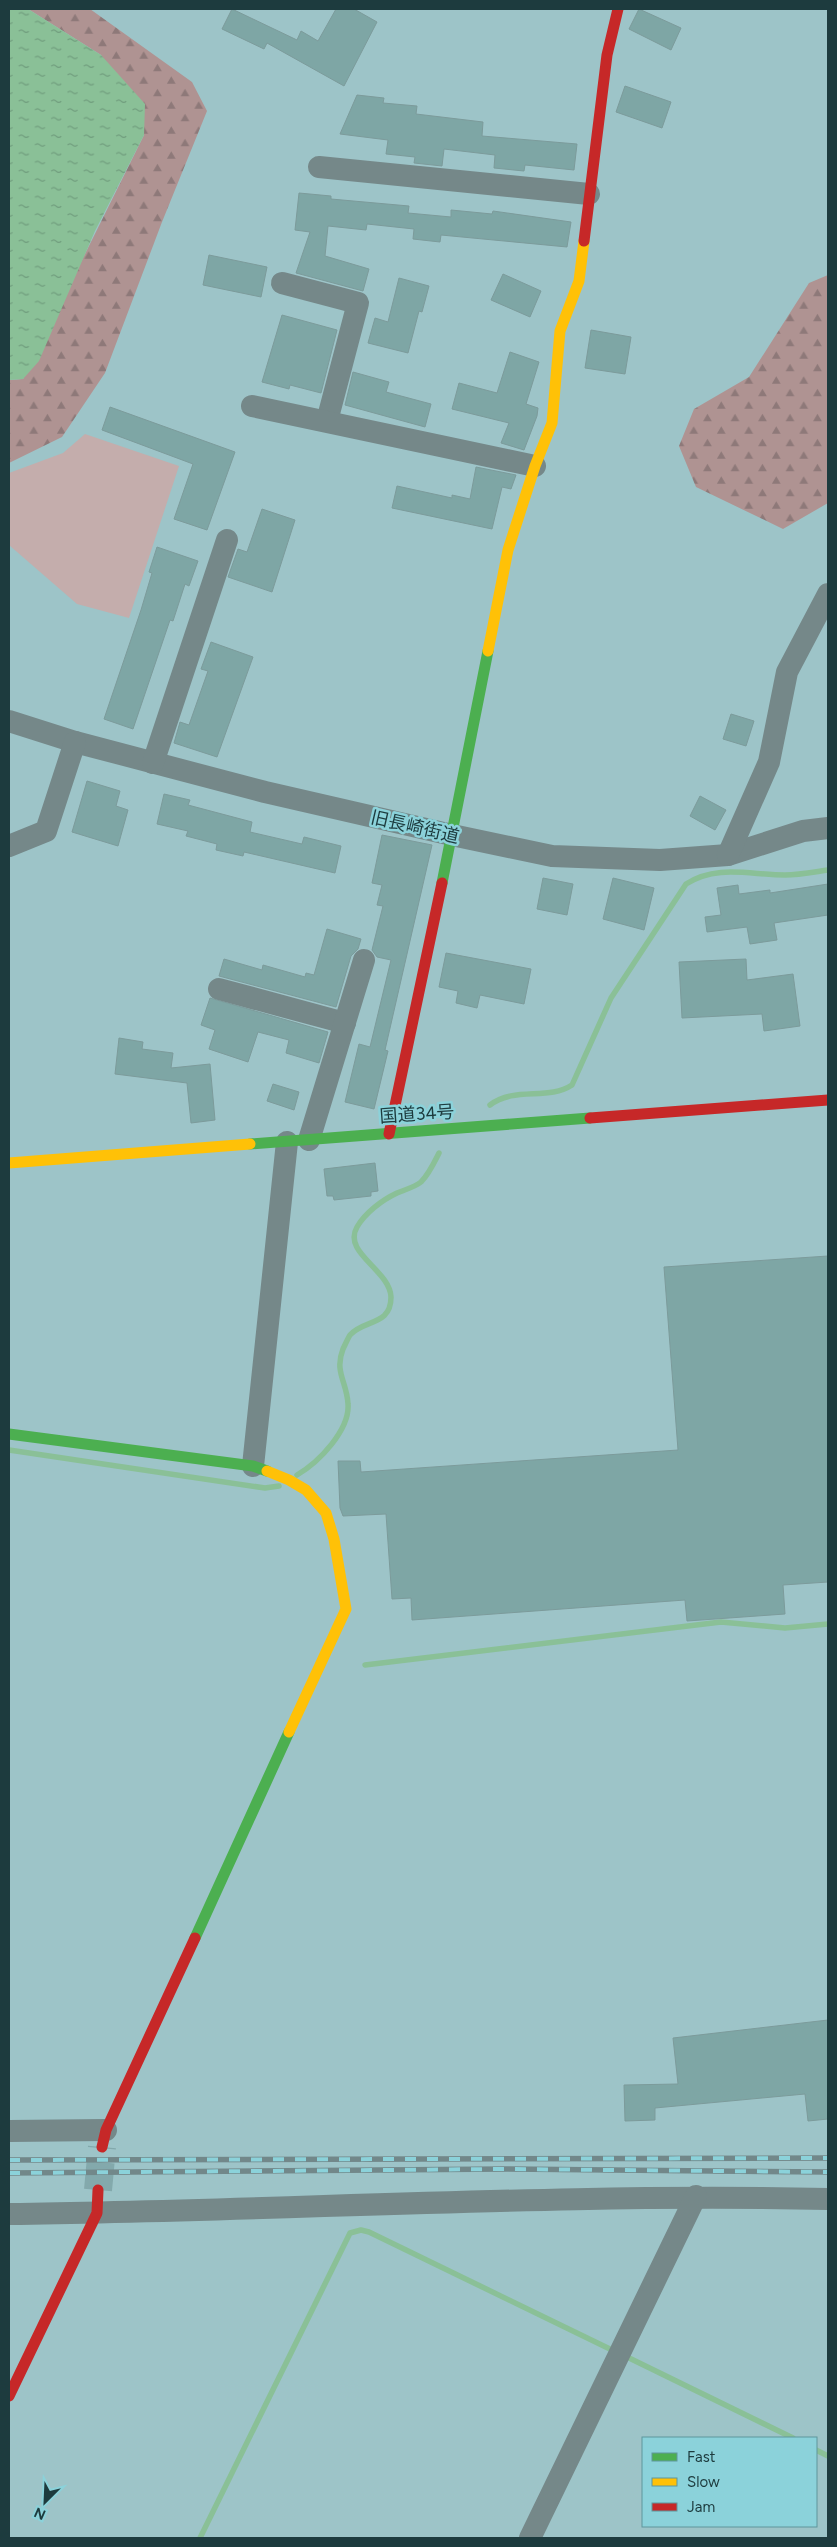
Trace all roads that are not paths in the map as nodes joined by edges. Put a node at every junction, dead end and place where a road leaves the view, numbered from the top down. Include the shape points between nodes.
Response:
1 (618, 9) edge
2 (319, 166) dead end
3 (589, 194) junction
4 (282, 283) dead end
5 (252, 406) dead end
6 (327, 421) junction
7 (535, 466) junction
8 (227, 540) dead end
9 (828, 594) edge
10 (9, 721) edge
11 (75, 742) junction
12 (153, 762) junction
13 (828, 828) edge
14 (452, 835) junction
15 (9, 846) edge
16 (728, 854) junction
17 (364, 960) dead end
18 (219, 989) dead end
19 (345, 1023) junction
20 (828, 1100) edge
21 (389, 1134) junction
22 (310, 1140) junction
23 (287, 1142) junction
24 (9, 1163) edge
25 (9, 1434) edge
26 (253, 1466) junction
27 (9, 2131) edge
28 (104, 2138) joint
29 (98, 2190) tunnel mouth
30 (696, 2196) junction
31 (828, 2199) edge
32 (97, 2213) junction
33 (9, 2214) edge
34 (9, 2396) edge
35 (530, 2538) edge

1 - 3 main road via 607,55
2 - 3 street
3 - 7 main road via 579,281 560,331 552,423
4 - 6 street via 358,302
5 - 6 street
6 - 7 street
7 - 14 main road via 508,550
8 - 12 street
9 - 16 street via 787,672 769,762
10 - 11 street, 旧長崎街道
11 - 12 street, 旧長崎街道
11 - 15 street via 46,831
12 - 14 street, 旧長崎街道 via 265,792
13 - 16 street, 旧長崎街道 via 803,831
14 - 16 street, 旧長崎街道 via 552,856 660,860
14 - 21 main road
17 - 19 street
18 - 19 street
19 - 22 street
20 - 21 main road, 国道34号
21 - 22 main road, 国道34号
22 - 23 main road, 国道34号
23 - 24 main road, 国道34号
23 - 26 street
25 - 26 main road
26 - 28 main road via 280,1474 302,1487 320,1504 330,1524 346,1609
27 - 28 street
29 - 32 main road
30 - 31 street
30 - 32 street
30 - 35 street
32 - 33 street
32 - 34 main road

